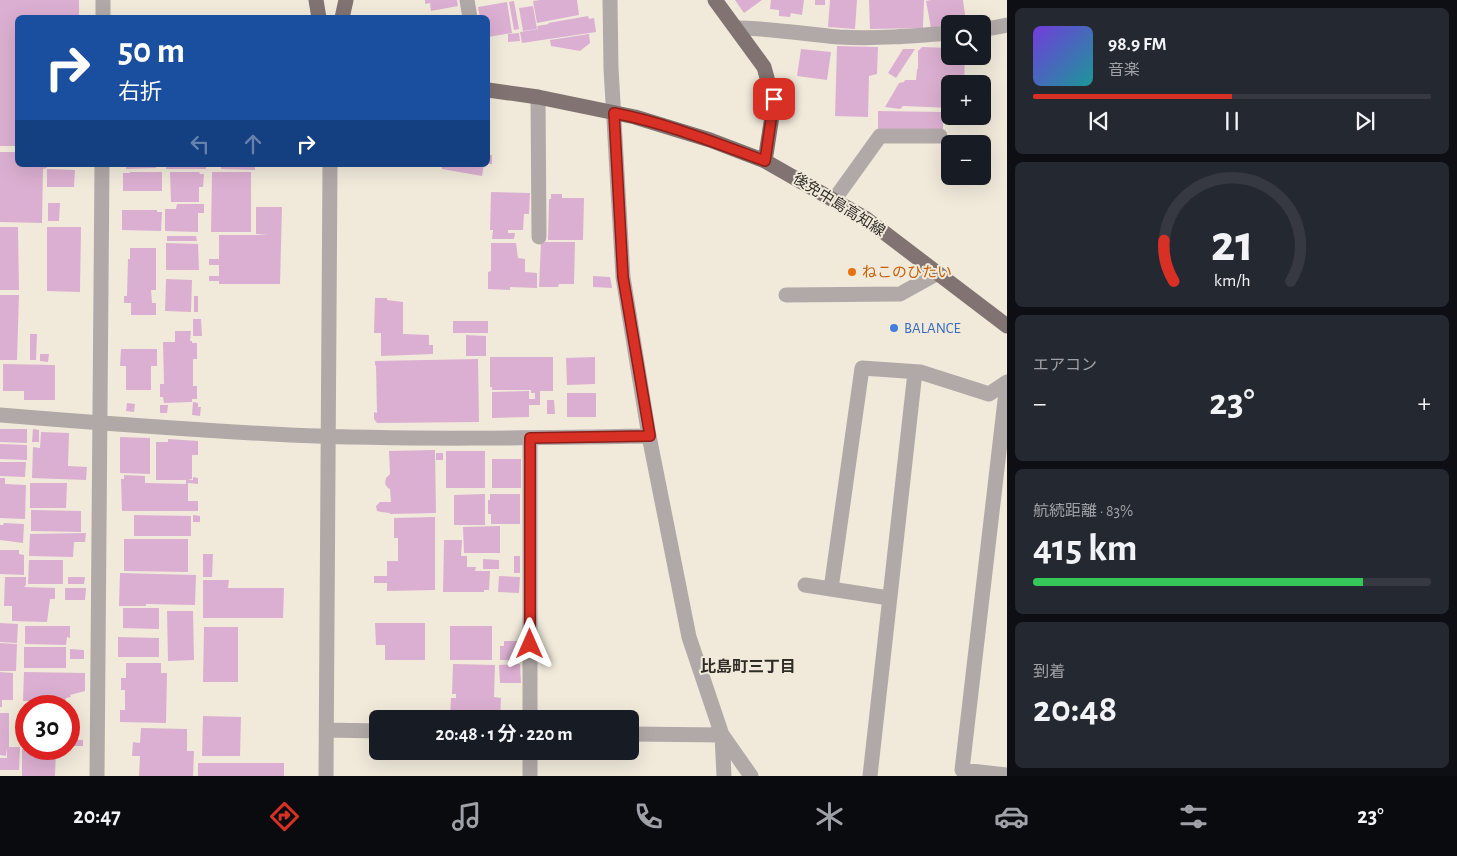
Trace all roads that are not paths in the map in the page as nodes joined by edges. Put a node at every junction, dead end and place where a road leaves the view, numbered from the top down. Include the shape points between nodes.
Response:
1 (103, 0) edge
2 (316, 0) edge
3 (346, 0) edge
4 (467, 0) edge
5 (610, 0) edge
6 (715, 0) edge
7 (103, 15) edge
8 (318, 15) edge
9 (343, 15) edge
10 (470, 15) edge
11 (1007, 25) edge
12 (736, 28) junction
13 (991, 28) edge
14 (941, 34) edge
15 (490, 90) edge
16 (538, 97) junction
17 (614, 113) junction
18 (940, 136) dead end
19 (765, 161) junction
20 (102, 167) edge
21 (330, 167) edge
22 (834, 200) junction
23 (539, 237) dead end
24 (938, 273) junction
25 (786, 295) dead end
26 (1007, 326) edge
27 (915, 372) junction
28 (1007, 382) edge
29 (0, 416) edge
30 (99, 423) junction
31 (329, 436) junction
32 (650, 436) junction
33 (530, 438) junction
34 (805, 585) dead end
35 (831, 589) junction
36 (889, 598) junction
37 (530, 710) edge
38 (327, 730) junction
39 (369, 731) edge
40 (639, 734) edge
41 (722, 735) junction
42 (530, 760) edge
43 (962, 773) edge
44 (1007, 775) edge
45 (97, 776) edge
46 (326, 776) edge
47 (530, 776) edge
48 (724, 776) edge
49 (751, 776) edge
50 (870, 776) edge

1 - 7 street
2 - 8 main road
3 - 9 main road
4 - 10 street
5 - 17 street
6 - 12 main road
11 - 13 street
12 - 14 street via 839,37
12 - 19 main road via 764,67 774,99
15 - 16 main road, 後免中島高知線
16 - 17 main road, 後免中島高知線
16 - 23 street
17 - 19 main road, 後免中島高知線 via 710,140
17 - 32 street via 623,277
18 - 22 street via 880,136
19 - 22 main road, 後免中島高知線
20 - 30 street
21 - 31 street
22 - 24 main road, 後免中島高知線 via 865,218
24 - 25 street via 900,294
24 - 26 main road, 後免中島高知線
27 - 28 street via 989,394
27 - 35 street via 862,368
27 - 36 street
28 - 43 street
29 - 30 street
30 - 31 street
30 - 45 street
31 - 33 street
31 - 38 street
32 - 33 street
32 - 41 street via 688,637
33 - 37 street
34 - 35 street
35 - 36 street
36 - 50 street
38 - 39 street
38 - 46 street
40 - 41 street
41 - 48 street
41 - 49 street
42 - 47 street
43 - 44 street

